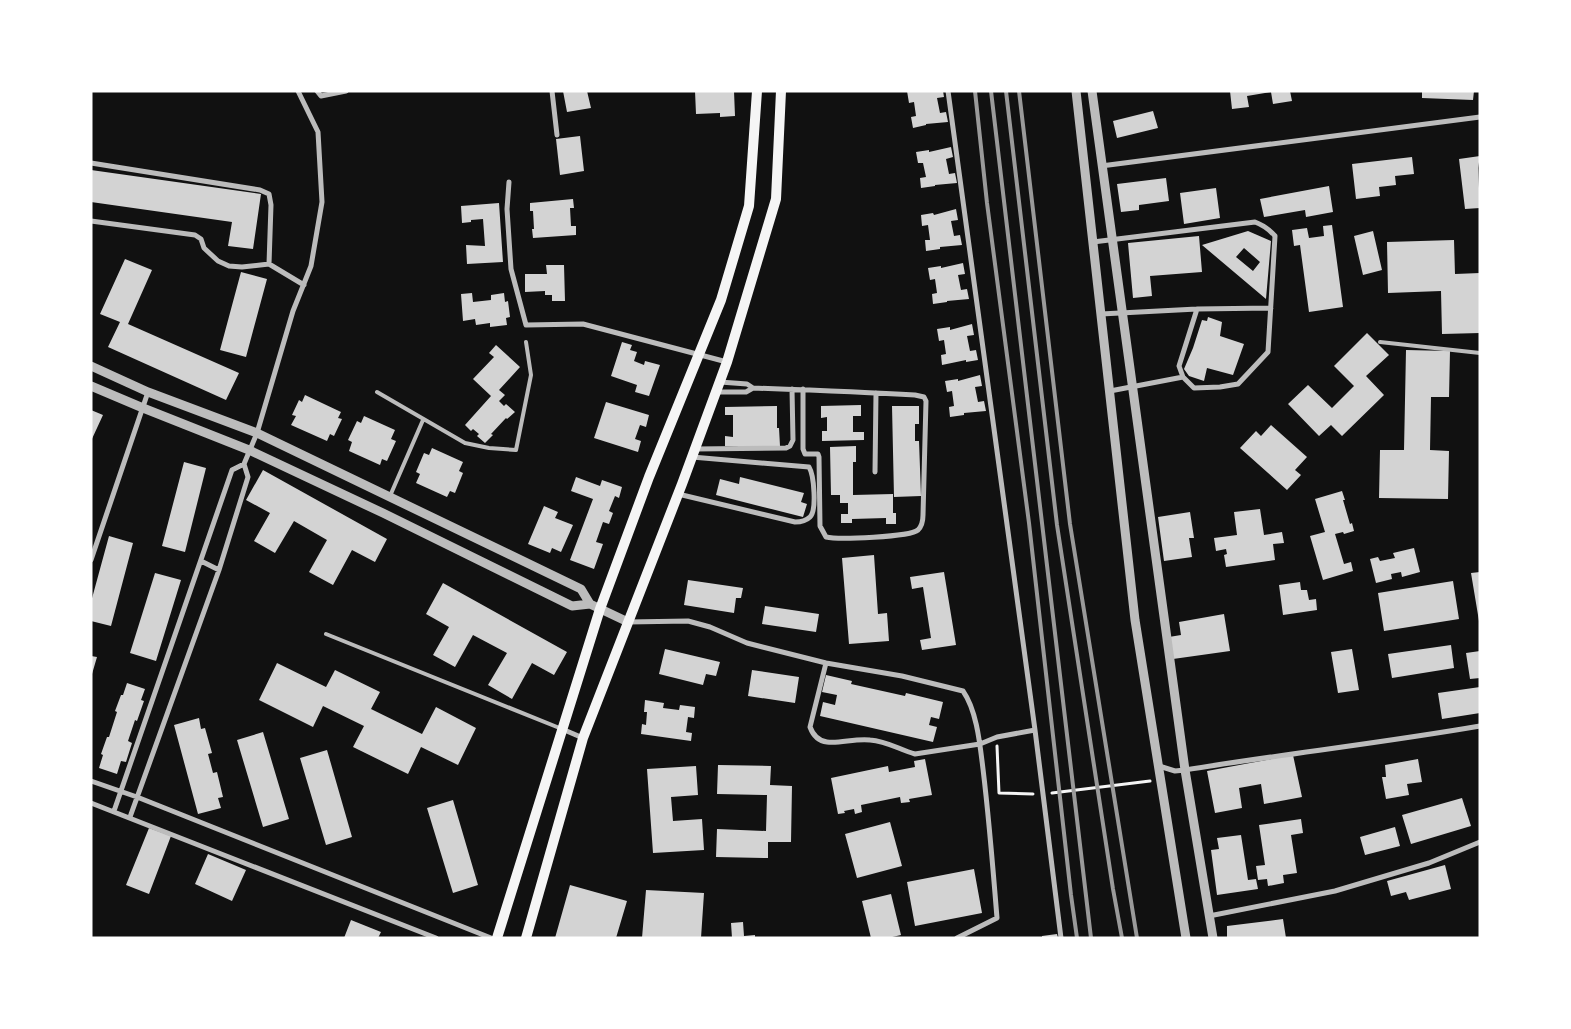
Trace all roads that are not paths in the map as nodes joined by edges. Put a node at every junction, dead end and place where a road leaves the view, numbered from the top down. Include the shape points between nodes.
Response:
1 (298, 91) edge
2 (317, 91) edge
3 (346, 91) edge
4 (552, 91) edge
5 (757, 91) edge
6 (781, 91) edge
7 (948, 91) edge
8 (1076, 91) edge
9 (1092, 91) edge
10 (1480, 117) edge
11 (557, 135) dead end
12 (91, 163) edge
13 (1101, 166) junction
14 (509, 182) dead end
15 (91, 221) edge
16 (1111, 238) junction
17 (1093, 242) junction
18 (269, 264) junction
19 (304, 285) junction
20 (1271, 308) junction
21 (1196, 309) junction
22 (1121, 312) junction
23 (1102, 314) junction
24 (526, 342) dead end
25 (1380, 342) dead end
26 (1480, 353) edge
27 (698, 354) junction
28 (727, 362) junction
29 (91, 366) edge
30 (1183, 377) junction
31 (720, 382) junction
32 (91, 386) edge
33 (1132, 387) junction
34 (753, 388) junction
35 (792, 389) junction
36 (803, 389) junction
37 (1110, 391) junction
38 (148, 392) junction
39 (377, 392) dead end
40 (716, 392) junction
41 (876, 393) junction
42 (143, 408) junction
43 (423, 420) junction
44 (256, 433) junction
45 (249, 450) junction
46 (693, 453) junction
47 (244, 464) junction
48 (875, 472) dead end
49 (678, 494) junction
50 (390, 496) junction
51 (91, 560) edge
52 (201, 561) junction
53 (219, 570) junction
54 (595, 606) junction
55 (628, 622) junction
56 (326, 634) dead end
57 (826, 663) junction
58 (1480, 726) edge
59 (562, 729) junction
60 (1035, 730) junction
61 (583, 738) junction
62 (980, 744) junction
63 (1159, 766) junction
64 (1184, 770) junction
65 (91, 781) edge
66 (121, 791) junction
67 (137, 797) junction
68 (91, 803) edge
69 (114, 811) junction
70 (130, 818) junction
71 (1480, 842) edge
72 (1209, 916) junction
73 (436, 938) edge
74 (491, 938) edge
75 (497, 938) edge
76 (526, 938) edge
77 (957, 938) edge
78 (1061, 938) edge
79 (1186, 938) edge
80 (1213, 938) edge

1 - 19 street via 318,132 322,202 311,266
2 - 3 street via 321,96
4 - 11 street
5 - 27 main road via 749,206 721,300
6 - 28 main road via 776,199
7 - 60 street
8 - 17 street
9 - 13 street
10 - 13 street
12 - 18 street via 269,194
13 - 16 street
14 - 27 street via 507,209 511,269 526,325 583,324
15 - 18 street via 195,236 218,261 230,266 242,268
16 - 17 street
16 - 20 street via 1255,222 1263,225 1275,236
16 - 22 street
17 - 23 street
18 - 19 street
19 - 44 street
20 - 21 street
20 - 30 street via 1268,352 1238,384 1194,388
21 - 22 street
21 - 30 street via 1178,366
22 - 23 street
22 - 33 street
23 - 37 street
24 - 43 lane via 530,375 516,450 465,443
25 - 26 lane
27 - 28 street
27 - 54 main road
28 - 31 main road
29 - 38 street
30 - 33 street
31 - 34 street via 746,384
31 - 40 main road
32 - 42 street
33 - 37 street
33 - 64 street
34 - 35 street
34 - 40 street via 746,392
35 - 36 street
35 - 46 street via 794,440 790,446
36 - 41 street
36 - 41 street via 803,452 818,454 819,457 820,526 830,538 908,534 918,530 923,522 926,401 921,396
37 - 63 street via 1135,620
38 - 42 street
38 - 44 street
39 - 43 lane
40 - 46 main road
41 - 48 street
42 - 45 street
42 - 51 street
43 - 50 lane
44 - 45 street
44 - 50 street
45 - 47 street
45 - 54 street via 572,606
46 - 49 main road
46 - 49 street via 809,467 813,473 813,510 810,518 795,522
47 - 52 street via 232,470
47 - 53 street via 248,477
49 - 55 main road
50 - 54 street via 581,589
52 - 53 street
52 - 66 street
53 - 67 street
54 - 55 street
54 - 59 main road
55 - 57 street via 688,621 747,643
55 - 61 main road
56 - 59 lane
57 - 62 street via 963,691 972,708
57 - 62 street via 810,727 818,739 827,742 872,740 915,754
58 - 64 street
59 - 61 street
59 - 75 main road
60 - 62 street via 997,737
60 - 78 street
61 - 76 main road
62 - 77 street via 997,918
63 - 64 street
63 - 79 street
64 - 72 street
65 - 66 street
66 - 67 street
66 - 69 street
67 - 70 street
67 - 74 street
68 - 69 street
69 - 70 street
70 - 73 street
71 - 72 street via 1429,863 1335,892
72 - 80 street

